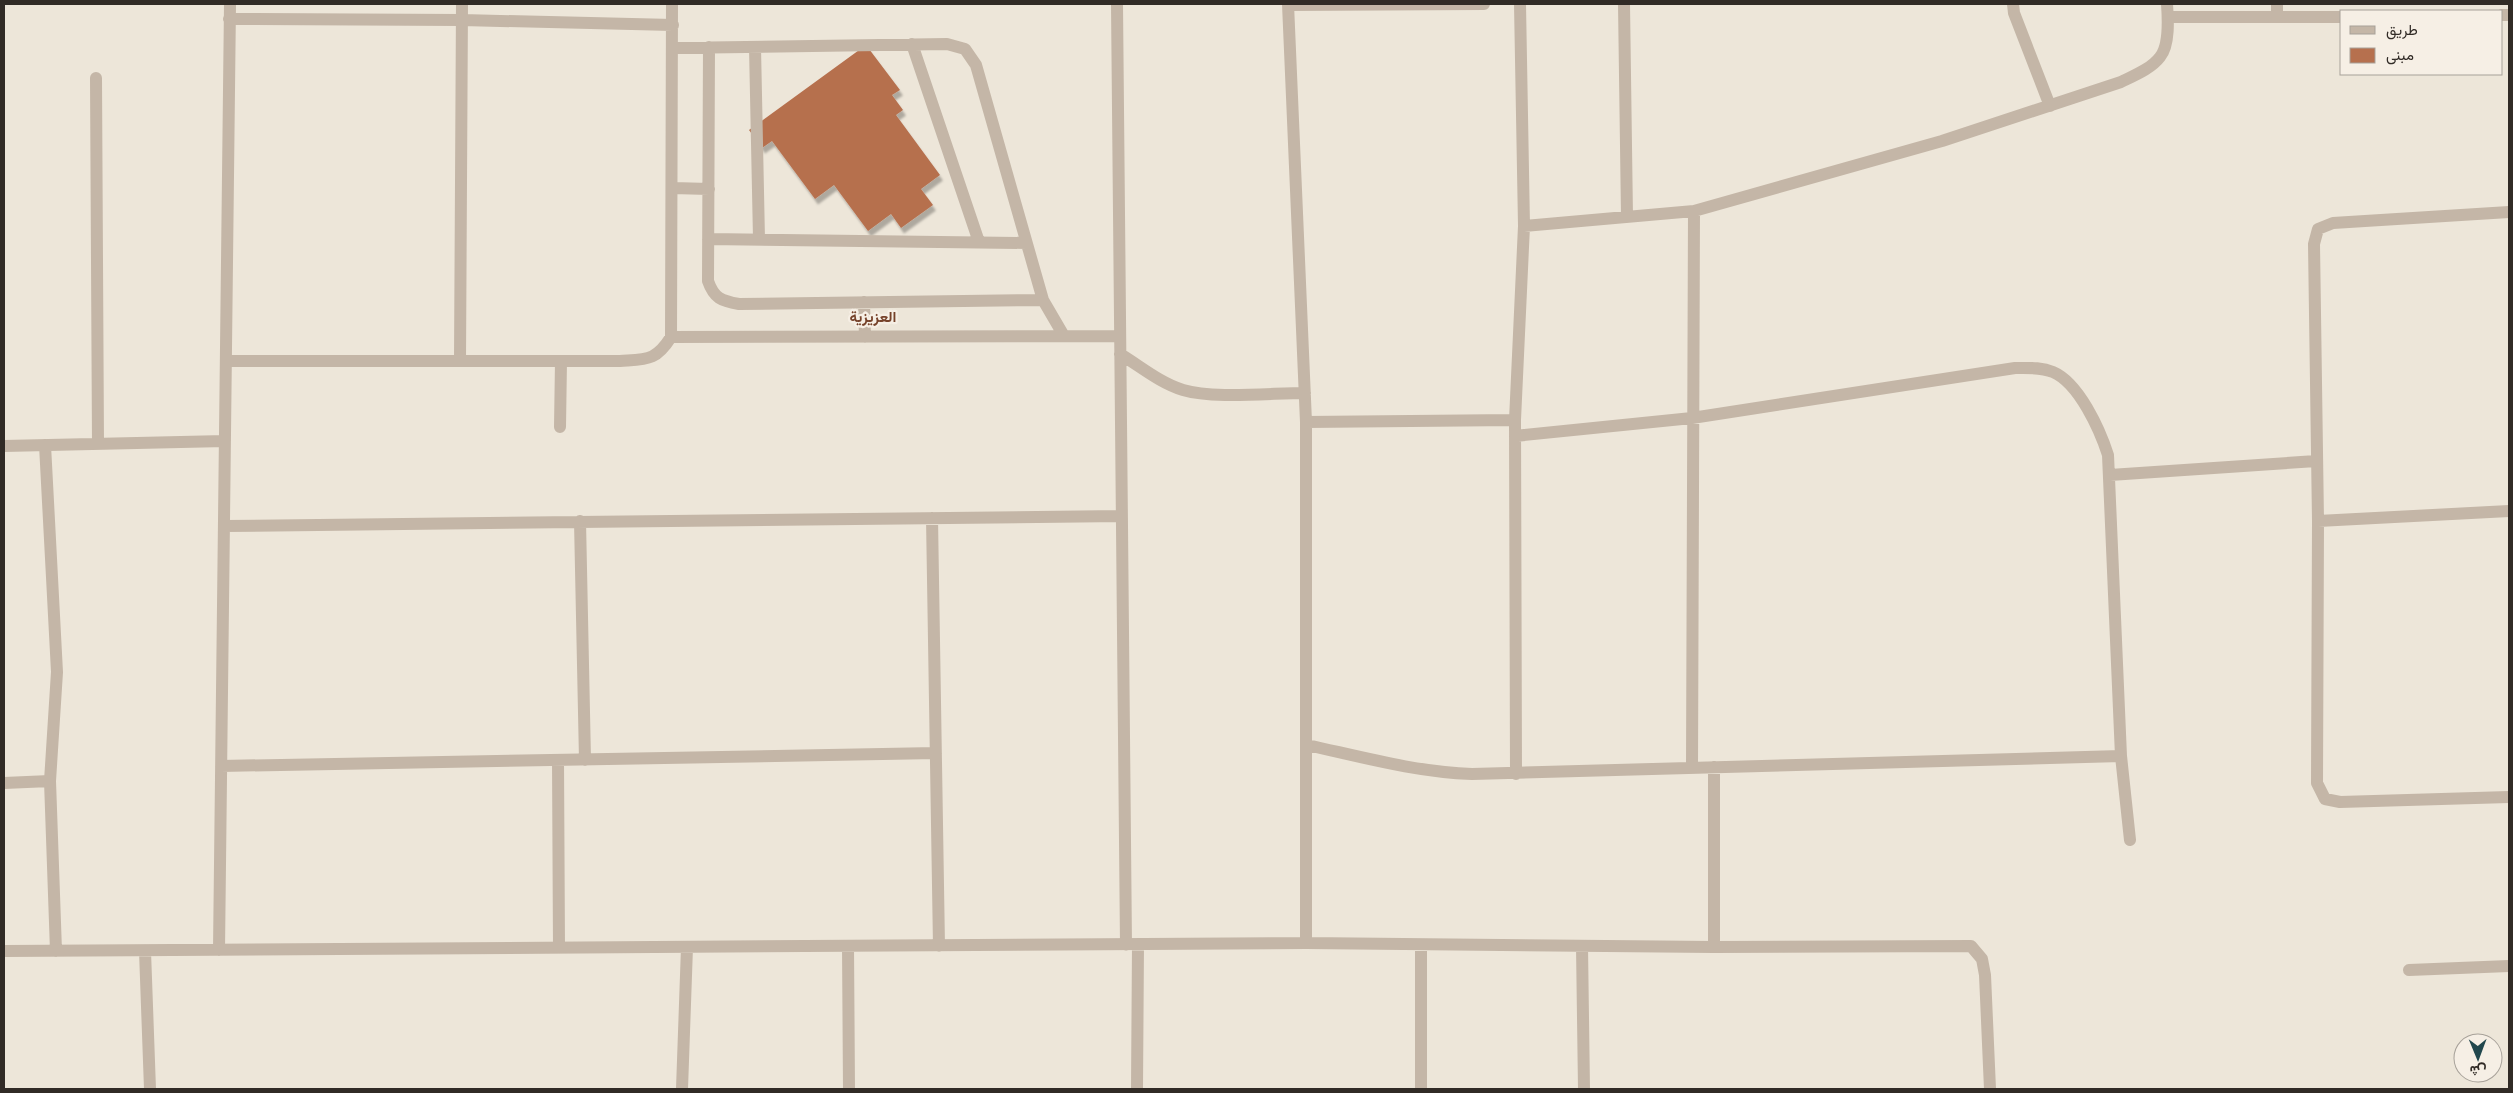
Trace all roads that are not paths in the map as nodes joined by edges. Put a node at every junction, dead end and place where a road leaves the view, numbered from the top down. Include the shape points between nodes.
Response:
1 (230, 4) edge
2 (462, 4) edge
3 (672, 4) edge
4 (1117, 4) edge
5 (1484, 4) edge
6 (1520, 4) edge
7 (1624, 4) edge
8 (2014, 4) edge
9 (2277, 4) edge
10 (1288, 5) edge
11 (2167, 10) edge
12 (2340, 16) edge
13 (2277, 17) junction
14 (230, 19) junction
15 (462, 20) junction
16 (673, 25) junction
17 (912, 44) junction
18 (709, 47) junction
19 (755, 47) junction
20 (674, 48) junction
21 (96, 78) dead end
22 (2050, 106) junction
23 (673, 188) junction
24 (709, 189) junction
25 (1694, 211) junction
26 (2509, 212) edge
27 (1627, 217) junction
28 (1524, 226) junction
29 (708, 239) junction
30 (759, 239) junction
31 (979, 242) junction
32 (1026, 243) junction
33 (1043, 300) junction
34 (864, 302) junction
35 (1064, 336) junction
36 (1120, 336) junction
37 (671, 337) junction
38 (865, 337) junction
39 (1120, 354) junction
40 (226, 361) junction
41 (460, 361) junction
42 (561, 361) junction
43 (1305, 392) junction
44 (1692, 418) junction
45 (1515, 420) junction
46 (1306, 422) junction
47 (560, 427) dead end
48 (1515, 436) junction
49 (225, 441) junction
50 (98, 444) junction
51 (46, 445) junction
52 (4, 446) edge
53 (2316, 461) junction
54 (2110, 475) junction
55 (2509, 511) edge
56 (1122, 516) junction
57 (932, 518) junction
58 (580, 522) junction
59 (2318, 522) junction
60 (224, 526) junction
61 (1308, 745) junction
62 (936, 753) junction
63 (2121, 756) junction
64 (558, 760) junction
65 (585, 760) junction
66 (221, 766) junction
67 (1692, 767) junction
68 (1714, 767) junction
69 (1516, 774) junction
70 (50, 781) junction
71 (4, 783) edge
72 (2509, 798) edge
73 (2130, 840) dead end
74 (1132, 944) junction
75 (1306, 944) junction
76 (1421, 945) junction
77 (848, 946) junction
78 (939, 946) junction
79 (1582, 946) junction
80 (687, 947) junction
81 (1714, 947) junction
82 (559, 948) junction
83 (219, 950) junction
84 (4, 951) edge
85 (56, 951) junction
86 (145, 951) junction
87 (2509, 966) edge
88 (2409, 970) dead end
89 (150, 1089) edge
90 (682, 1089) edge
91 (849, 1089) edge
92 (1137, 1089) edge
93 (1421, 1089) edge
94 (1584, 1089) edge
95 (1990, 1089) edge

1 - 14 street
2 - 15 street
3 - 16 street
4 - 36 street
5 - 10 street
6 - 28 street
7 - 27 street
8 - 22 street via 2014,13
9 - 13 street
10 - 43 street
11 - 13 street
11 - 22 street via 2165,46 2161,57 2121,82
12 - 13 street
14 - 15 street
14 - 40 street
15 - 16 street
15 - 41 street
16 - 20 street
17 - 19 street
17 - 31 street
17 - 32 street via 947,44 965,49 976,65
18 - 19 street
18 - 20 street
18 - 24 street
19 - 30 street
20 - 23 street
21 - 50 street
22 - 25 street via 1942,141
23 - 24 street
23 - 37 street
24 - 29 street
25 - 27 street
25 - 44 street
26 - 53 street via 2333,224 2318,229 2314,244
27 - 28 street
28 - 45 street
29 - 30 street
29 - 34 street via 708,281 713,294 722,302
30 - 31 street
31 - 32 street
32 - 33 street
33 - 34 street
33 - 35 street
34 - 38 street
35 - 36 street
35 - 38 street
36 - 39 street
37 - 38 street
37 - 42 street via 661,353 644,359
39 - 43 street via 1167,384 1200,394
39 - 56 street
40 - 41 street
40 - 49 street
41 - 42 street
42 - 47 street
43 - 46 street
44 - 48 street
44 - 54 street via 2015,368 2033,368 2054,373 2072,385 2102,437
44 - 67 street
45 - 46 street
45 - 48 street
46 - 61 street
48 - 69 street
49 - 50 street
49 - 60 street
50 - 51 street
51 - 52 street
51 - 70 street via 57,672
53 - 54 street
53 - 59 street
54 - 63 street
55 - 59 street
56 - 57 street
56 - 74 street
57 - 58 street
57 - 62 street
58 - 60 street
58 - 65 street
59 - 72 street via 2318,783 2325,799 2340,802
60 - 66 street
61 - 69 street via 1438,772
61 - 75 street
62 - 65 street
62 - 78 street
63 - 68 street
63 - 73 street
64 - 65 street
64 - 66 street
64 - 82 street
66 - 83 street
67 - 68 street
67 - 69 street
68 - 81 street
70 - 71 street
70 - 85 street
74 - 75 street
74 - 78 street
74 - 92 street
75 - 76 street
76 - 79 street
76 - 93 street
77 - 78 street
77 - 80 street
77 - 91 street
79 - 81 street
79 - 94 street
80 - 82 street
80 - 90 street
81 - 95 street via 1971,946 1982,959 1985,975
82 - 83 street
83 - 86 street
84 - 85 street
85 - 86 street
86 - 89 street
87 - 88 street

